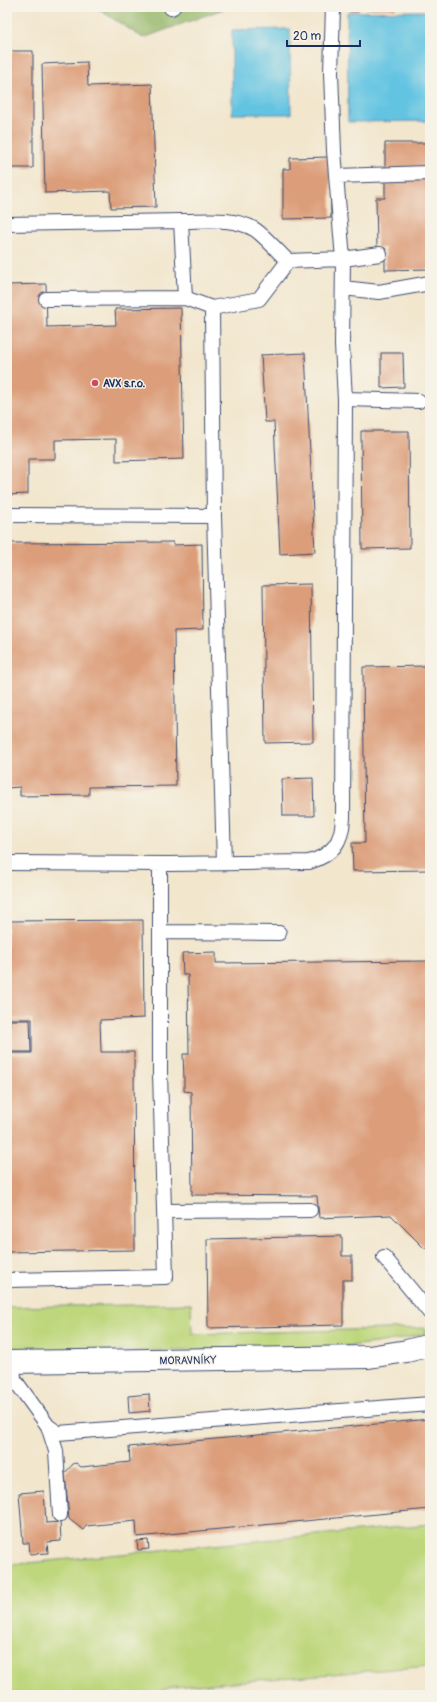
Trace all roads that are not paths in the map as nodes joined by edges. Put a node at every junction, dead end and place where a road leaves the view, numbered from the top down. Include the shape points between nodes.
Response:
1 (333, 7) edge
2 (430, 173) edge
3 (337, 176) junction
4 (182, 221) junction
5 (7, 224) edge
6 (380, 254) dead end
7 (343, 259) junction
8 (288, 261) junction
9 (430, 283) edge
10 (343, 288) junction
11 (185, 298) junction
12 (46, 299) dead end
13 (212, 308) junction
14 (345, 399) junction
15 (419, 401) dead end
16 (7, 515) edge
17 (214, 516) junction
18 (7, 863) edge
19 (224, 863) junction
20 (160, 864) junction
21 (160, 932) junction
22 (279, 933) dead end
23 (310, 1210) dead end
24 (164, 1211) junction
25 (384, 1257) dead end
26 (7, 1280) edge
27 (430, 1313) edge
28 (430, 1344) edge
29 (10, 1362) edge
30 (430, 1404) edge
31 (48, 1426) junction
32 (60, 1515) dead end

1 - 3 lane via 331,73
2 - 3 lane
3 - 7 lane
4 - 5 lane
4 - 8 lane via 228,221 242,224 255,230
4 - 11 lane
6 - 7 lane
7 - 8 lane
7 - 10 lane
8 - 13 lane via 259,299
9 - 10 lane via 379,292
10 - 14 lane via 342,345
11 - 12 lane
11 - 13 lane
13 - 17 lane
14 - 15 lane
14 - 19 lane via 343,832 333,849 309,862
16 - 17 lane
17 - 19 lane
18 - 20 lane
19 - 20 lane
20 - 21 lane
21 - 22 lane
21 - 24 lane via 160,1073
23 - 24 lane
24 - 26 lane via 166,1277
25 - 27 lane
28 - 29 street, MORAVNÍKY via 407,1351 369,1357
29 - 31 lane via 14,1379
30 - 31 lane via 58,1433
31 - 32 lane via 56,1451

